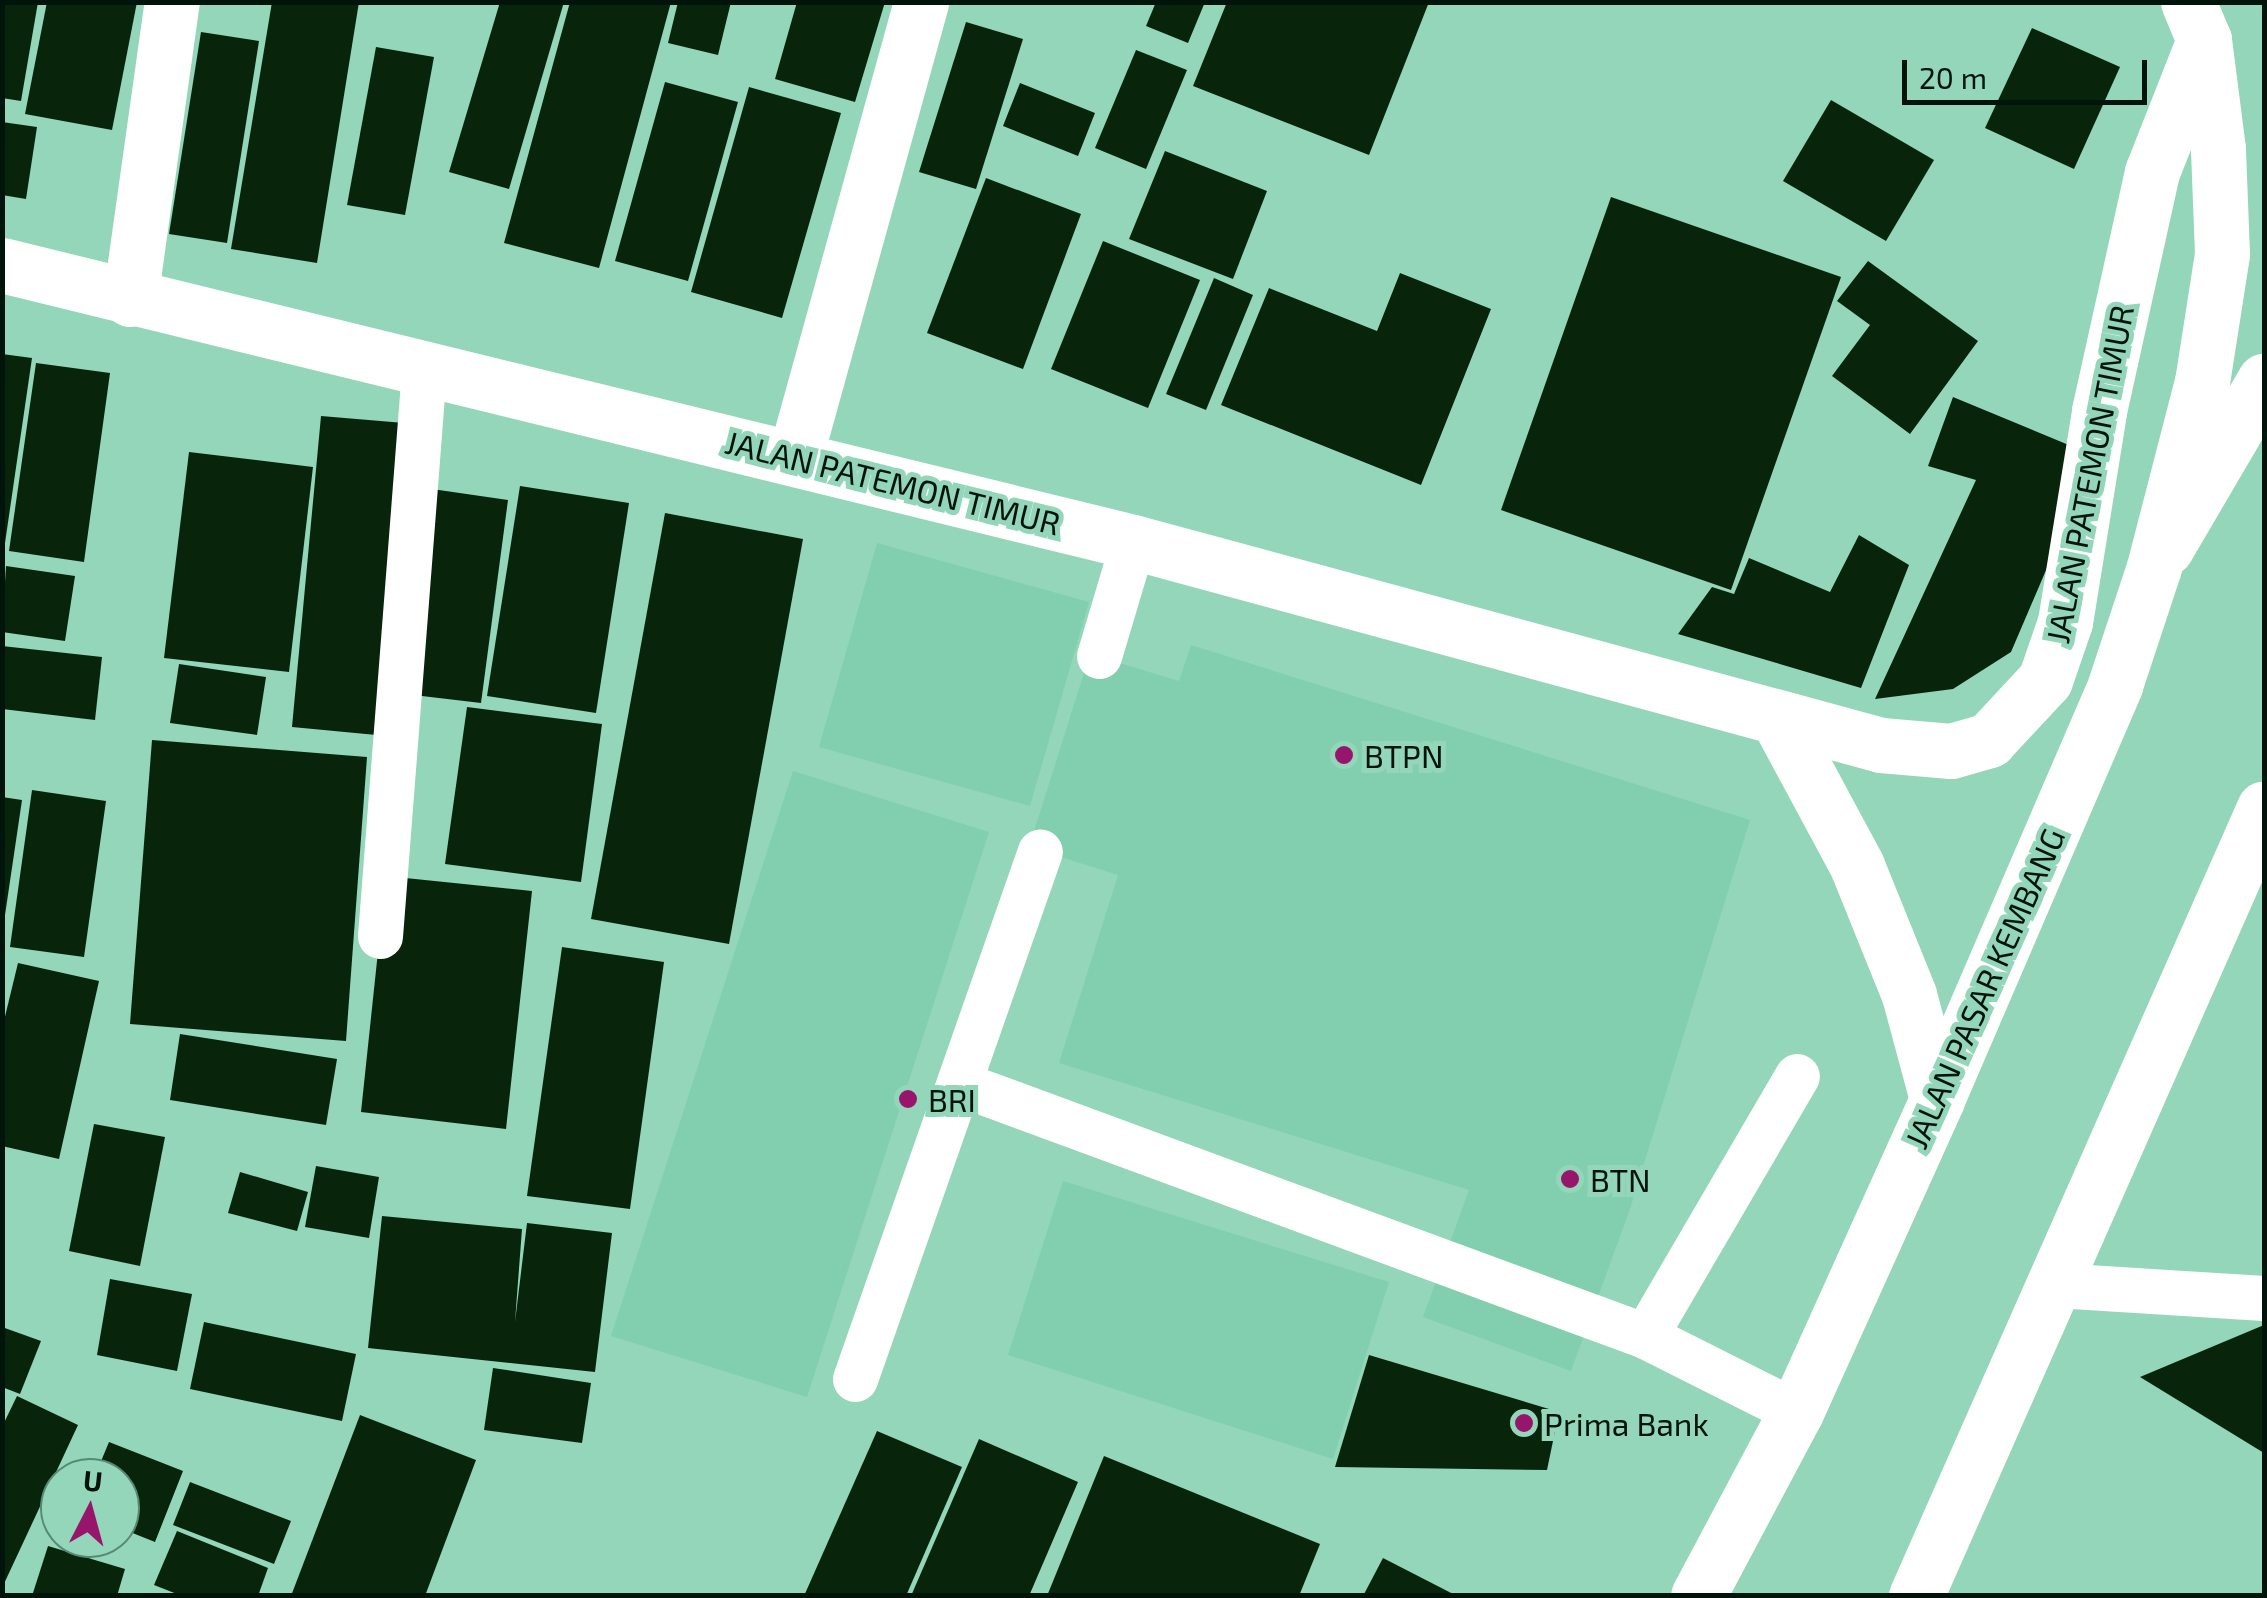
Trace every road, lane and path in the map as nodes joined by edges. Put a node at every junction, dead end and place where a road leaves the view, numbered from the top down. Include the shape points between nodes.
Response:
1 (172, 2) edge
2 (920, 2) edge
3 (2196, 21) edge
4 (2, 266) edge
5 (130, 298) junction
6 (424, 369) junction
7 (2264, 381) edge
8 (795, 457) junction
9 (1133, 542) junction
10 (2154, 567) junction
11 (1099, 656) dead end
12 (1778, 720) junction
13 (2264, 808) edge
14 (1040, 851) dead end
15 (380, 936) dead end
16 (1797, 1076) dead end
17 (961, 1084) junction
18 (1937, 1099) junction
19 (2056, 1285) junction
20 (2264, 1298) edge
21 (1645, 1336) junction
22 (855, 1379) dead end
23 (1796, 1412) junction
24 (1698, 1596) edge
25 (1916, 1596) edge

1 - 5 main road
2 - 8 main road
3 - 10 main road via 2218,148 2222,254 2202,382
3 - 12 main road, JALAN PATEMON TIMUR via 2152,172 2099,411 2065,622 2045,680 1990,740 1951,751 1881,745
4 - 5 main road, JALAN PATEMON TIMUR
5 - 6 main road, JALAN PATEMON TIMUR
6 - 8 main road, JALAN PATEMON TIMUR
6 - 15 lane
7 - 10 main road, JALAN PASAR KEMBANG
8 - 9 main road, JALAN PATEMON TIMUR
9 - 11 lane
9 - 12 main road, JALAN PATEMON TIMUR
10 - 18 main road, JALAN PASAR KEMBANG via 2116,685
12 - 18 main road via 1857,866 1910,994
13 - 19 main road
14 - 17 lane
16 - 21 lane
17 - 21 lane
17 - 22 lane
18 - 23 main road, JALAN PASAR KEMBANG
19 - 20 lane
19 - 25 main road
21 - 23 lane
23 - 24 main road, JALAN PASAR KEMBANG

